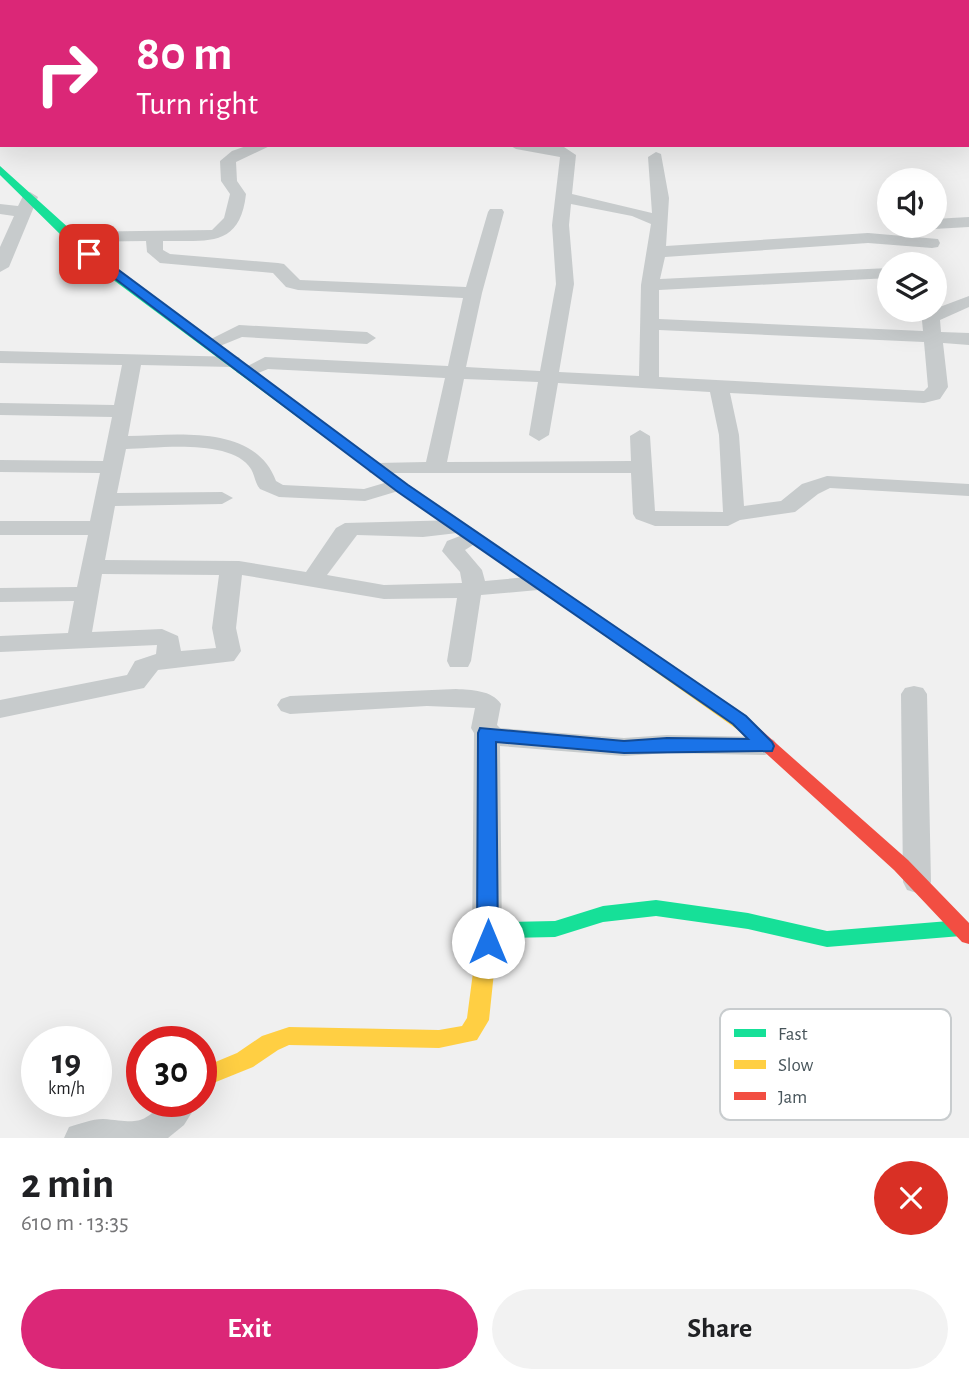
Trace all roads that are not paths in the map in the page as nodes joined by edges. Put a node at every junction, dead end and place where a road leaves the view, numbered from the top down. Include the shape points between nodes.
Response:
1 (259, 147) edge
2 (529, 147) edge
3 (656, 157) dead end
4 (0, 169) edge
5 (566, 198) junction
6 (27, 205) junction
7 (0, 209) edge
8 (496, 212) dead end
9 (657, 221) junction
10 (969, 222) edge
11 (947, 223) edge
12 (69, 237) junction
13 (154, 238) junction
14 (928, 238) edge
15 (933, 250) joint
16 (657, 252) junction
17 (0, 267) edge
18 (877, 274) edge
19 (650, 285) junction
20 (473, 293) junction
21 (969, 301) edge
22 (947, 308) edge
23 (932, 322) edge
24 (649, 324) junction
25 (367, 338) dead end
26 (969, 339) edge
27 (935, 340) junction
28 (209, 344) junction
29 (0, 357) edge
30 (132, 359) junction
31 (239, 366) junction
32 (454, 373) junction
33 (549, 377) junction
34 (649, 382) junction
35 (719, 386) junction
36 (0, 409) edge
37 (122, 411) junction
38 (539, 435) dead end
39 (640, 436) dead end
40 (116, 443) junction
41 (0, 466) edge
42 (111, 467) junction
43 (642, 467) junction
44 (435, 468) junction
45 (377, 469) junction
46 (398, 485) junction
47 (969, 490) edge
48 (222, 498) dead end
49 (105, 500) junction
50 (734, 514) junction
51 (0, 528) edge
52 (100, 528) junction
53 (466, 533) junction
54 (92, 567) junction
55 (231, 568) junction
56 (313, 579) junction
57 (538, 583) junction
58 (473, 590) junction
59 (87, 594) junction
60 (0, 595) edge
61 (78, 641) junction
62 (0, 644) edge
63 (168, 660) junction
64 (459, 661) dead end
65 (914, 694) dead end
66 (290, 705) dead end
67 (0, 709) edge
68 (487, 733) junction
69 (765, 746) junction
70 (917, 882) junction
71 (965, 932) edge
72 (488, 942) junction
73 (217, 1071) edge
74 (172, 1117) edge
75 (81, 1138) edge
76 (124, 1138) edge

1 - 13 street via 228,161 229,181 238,194 227,229 206,237
2 - 5 street via 568,153
3 - 9 street via 661,198
4 - 6 street
5 - 9 street via 637,212
5 - 33 street via 561,217 566,276
6 - 7 street
6 - 12 street
6 - 17 street
8 - 20 street
9 - 16 street
10 - 11 street
12 - 13 street
12 - 28 street
13 - 20 street via 155,252 166,259 278,268 298,285
14 - 15 street
15 - 16 street via 868,238
16 - 19 street
18 - 19 street
19 - 24 street
20 - 32 street
21 - 22 street
23 - 27 street
24 - 27 street
24 - 34 street
25 - 28 street via 236,331
26 - 27 street
27 - 35 street via 938,387 933,395
28 - 31 street
29 - 30 street
30 - 31 street
30 - 37 street
31 - 32 street via 278,363
31 - 45 street
32 - 33 street
32 - 44 street
33 - 34 street
33 - 38 street
34 - 35 street
35 - 50 street via 729,435
36 - 37 street
37 - 40 street
39 - 43 street
40 - 42 street
40 - 46 street via 225,445 253,457 262,465 271,489 285,492 365,495
41 - 42 street
42 - 49 street
43 - 44 street
43 - 50 street via 642,511 650,518 719,520
44 - 45 street
45 - 46 street
46 - 53 street
47 - 50 street via 827,482 787,507
48 - 49 street
49 - 52 street
51 - 52 street
52 - 54 street
53 - 56 street via 353,528 344,533
53 - 57 street
53 - 58 street via 453,551 471,570
54 - 55 street
54 - 59 street
55 - 56 street
55 - 63 street via 224,628 228,653
56 - 58 street via 384,592
57 - 58 street
57 - 69 street via 740,720
58 - 64 street
59 - 60 street
59 - 61 street
61 - 62 street
61 - 63 street via 162,637 169,642
63 - 67 street via 148,663 135,682
65 - 70 street
66 - 68 street via 426,696 480,699 488,704
68 - 69 street via 624,747
68 - 72 street
69 - 70 street
70 - 71 street
71 - 72 street via 827,939 748,921 656,908 603,914 555,929 503,930
72 - 73 street via 478,1020 469,1034 439,1039 289,1036
74 - 76 street via 156,1128
75 - 76 street via 100,1134

